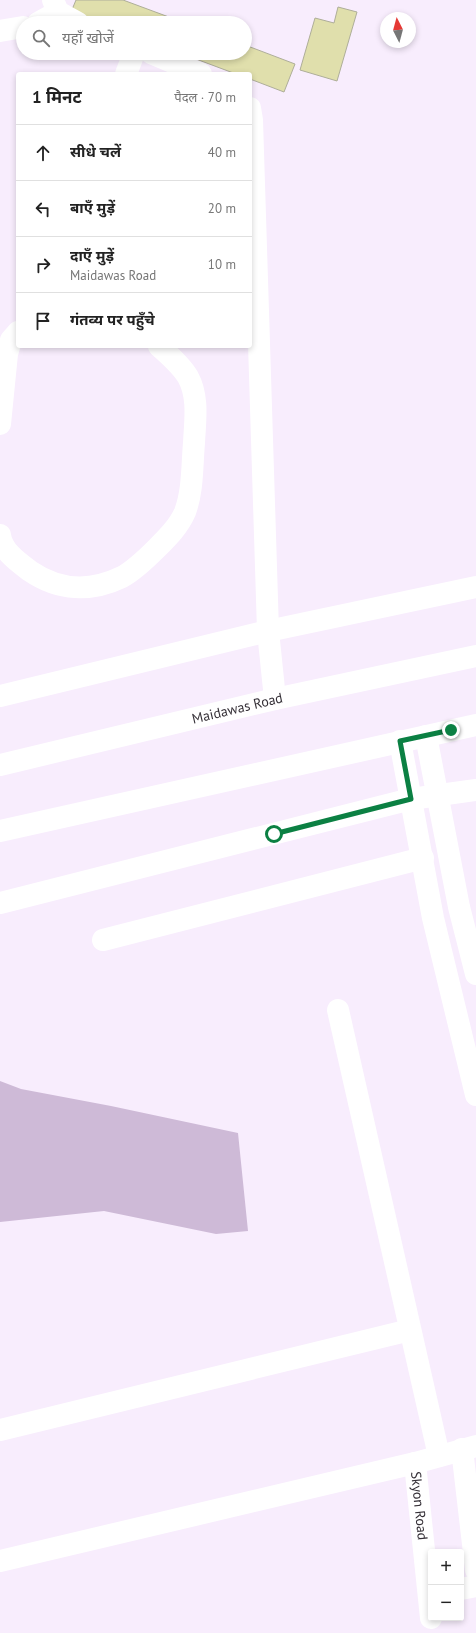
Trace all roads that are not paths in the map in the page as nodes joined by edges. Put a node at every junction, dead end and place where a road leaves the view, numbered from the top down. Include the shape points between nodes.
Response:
1 (55, 6) edge
2 (45, 16) edge
3 (69, 16) edge
4 (16, 28) edge
5 (0, 31) edge
6 (131, 60) edge
7 (168, 60) edge
8 (127, 72) edge
9 (196, 72) edge
10 (252, 120) edge
11 (16, 334) edge
12 (161, 348) edge
13 (0, 424) edge
14 (0, 535) edge
15 (476, 587) edge
16 (268, 631) junction
17 (476, 656) edge
18 (0, 696) edge
19 (275, 699) junction
20 (476, 724) edge
21 (426, 736) junction
22 (400, 741) junction
23 (0, 765) edge
24 (476, 790) edge
25 (437, 795) junction
26 (411, 799) junction
27 (0, 831) edge
28 (423, 858) junction
29 (0, 903) edge
30 (460, 907) junction
31 (433, 918) junction
32 (103, 940) dead end
33 (476, 974) edge
34 (338, 1010) dead end
35 (476, 1095) edge
36 (410, 1330) junction
37 (0, 1430) edge
38 (469, 1448) edge
39 (439, 1456) junction
40 (415, 1463) junction
41 (0, 1561) edge
42 (476, 1570) edge
43 (429, 1585) edge
44 (476, 1586) edge
45 (464, 1588) edge
46 (431, 1621) edge
47 (433, 1633) edge

1 - 2 street
1 - 3 street
4 - 5 street
6 - 8 street
7 - 9 street
10 - 16 street
11 - 13 street via 11,340 7,354
12 - 14 street via 188,377 195,395 196,416 190,495 172,533 124,576 108,583 74,588 56,585 36,575 7,551
15 - 16 street
16 - 18 street
16 - 19 street
17 - 19 street, Maidawas Road
19 - 23 street, Maidawas Road
20 - 21 street
21 - 22 street
21 - 25 street
22 - 26 street
22 - 27 street
24 - 25 street
25 - 26 street
25 - 30 street
26 - 28 street
26 - 29 street
28 - 31 street
28 - 32 street
30 - 31 street
30 - 33 street
31 - 35 street
34 - 36 street
36 - 37 street
36 - 39 street
38 - 39 street
38 - 42 street
39 - 40 street
40 - 41 street
40 - 43 street, Skyon Road
44 - 45 street
46 - 47 street, Skyon Road

